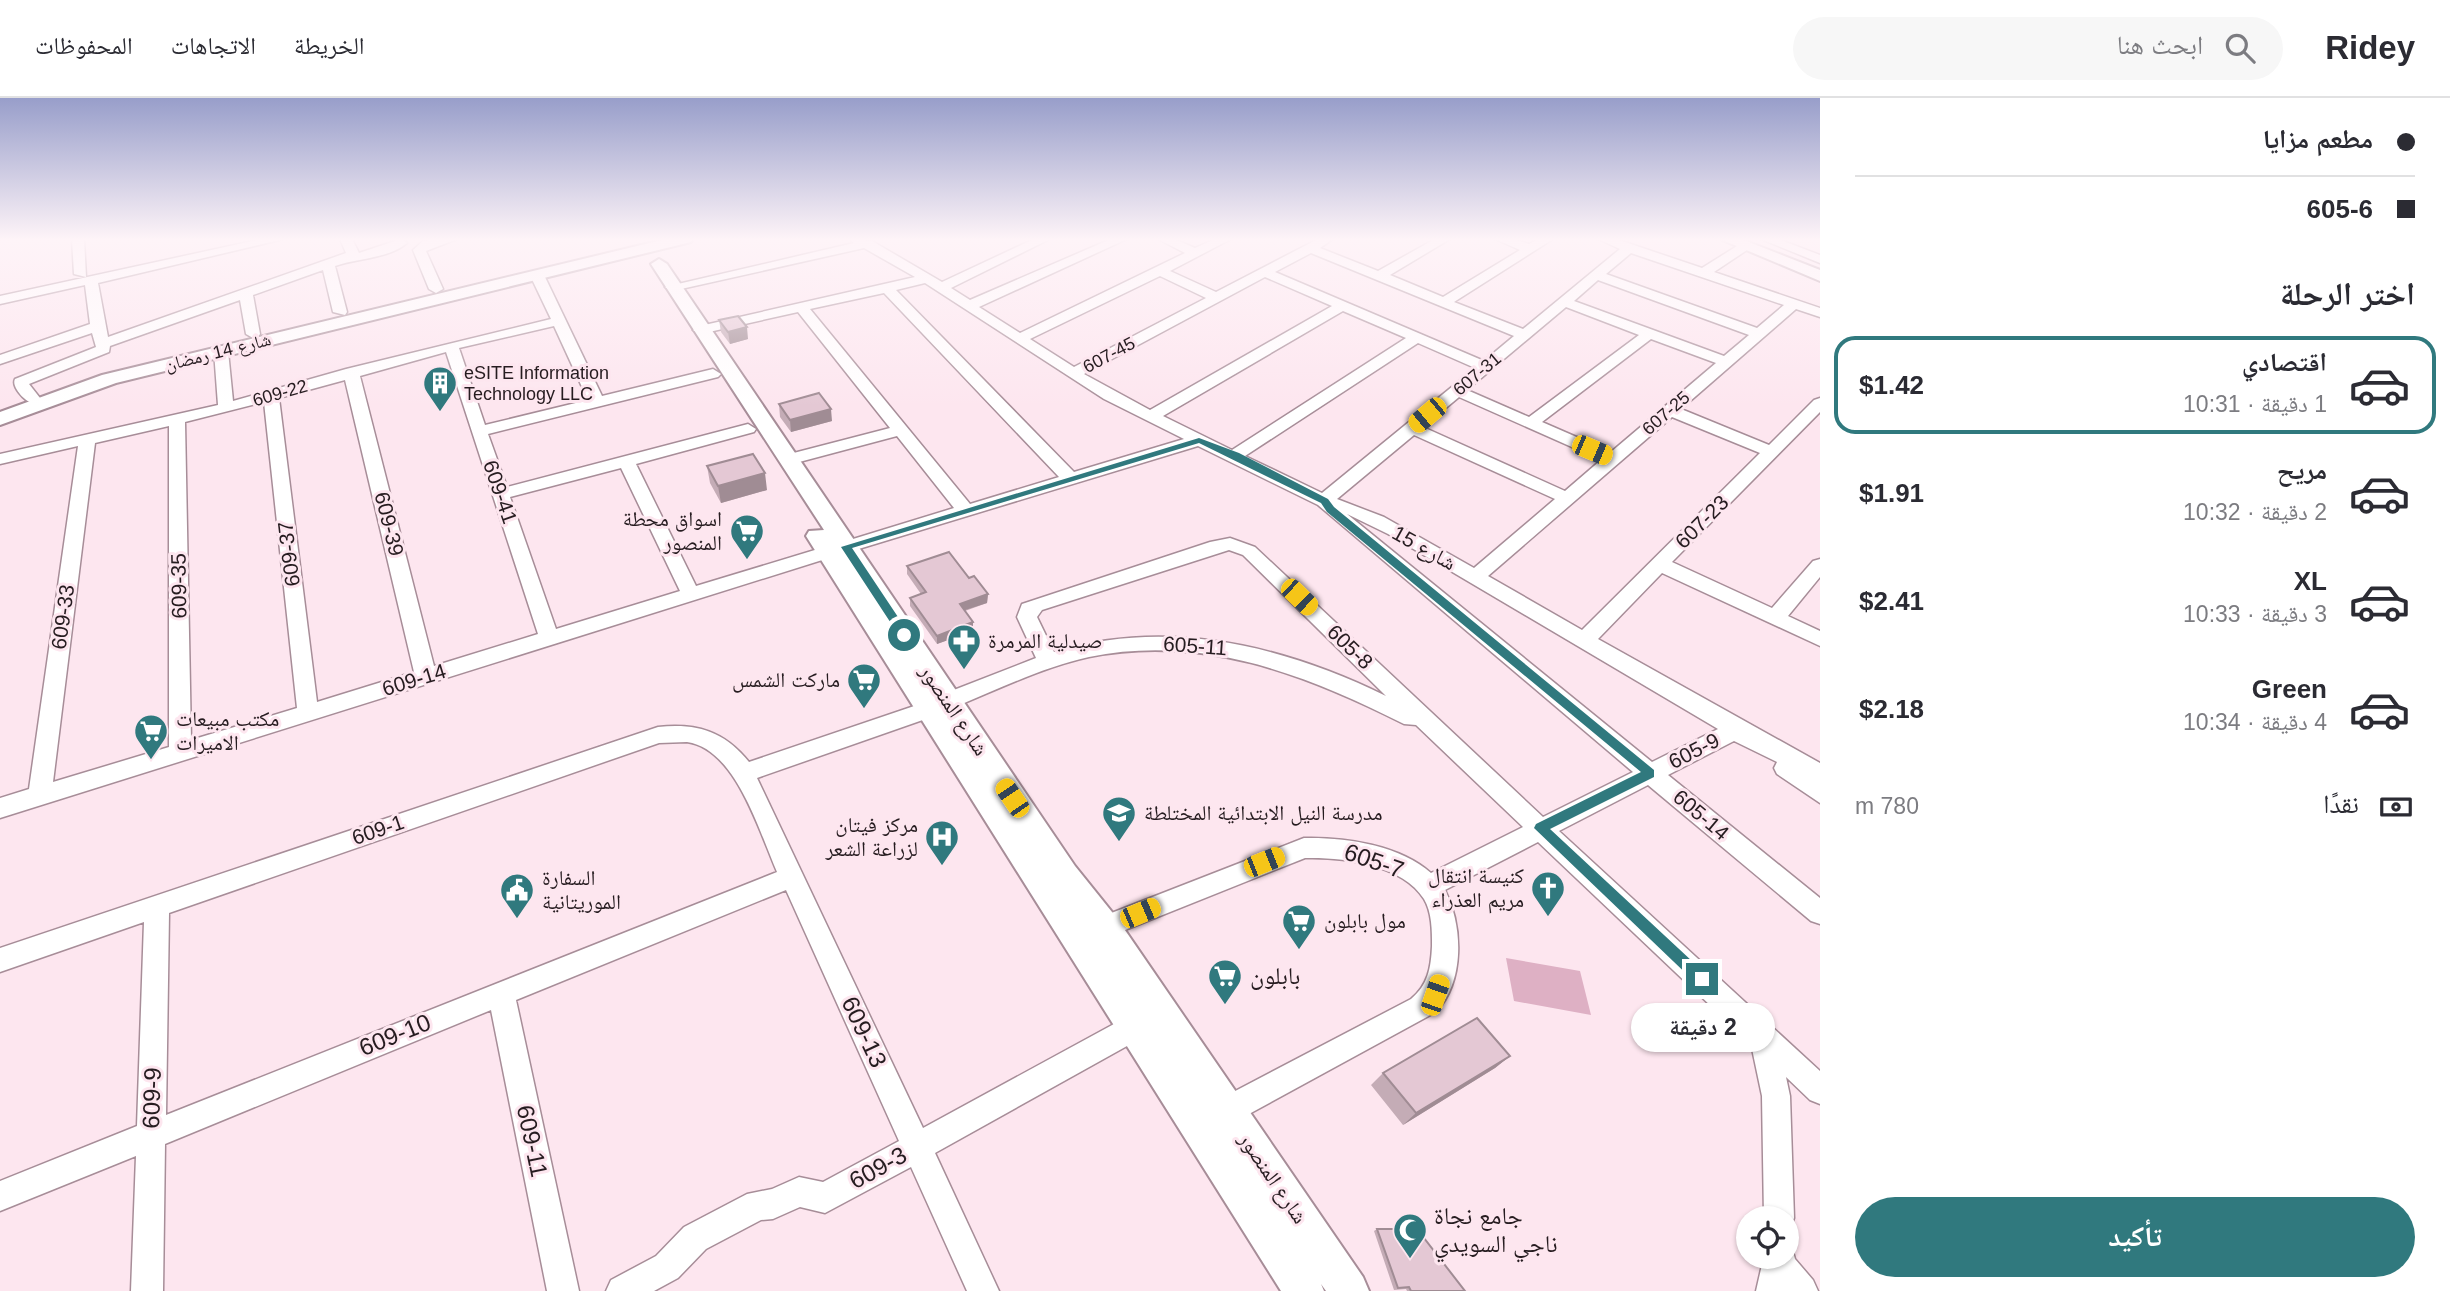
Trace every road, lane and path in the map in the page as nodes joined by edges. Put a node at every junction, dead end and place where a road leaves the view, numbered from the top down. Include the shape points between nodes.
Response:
1 (20, 295) edge
2 (90, 295) edge
3 (241, 295) edge
4 (246, 295) edge
5 (336, 295) edge
6 (412, 295) edge
7 (455, 295) edge
8 (546, 295) edge
9 (668, 295) edge
10 (674, 295) edge
11 (857, 295) edge
12 (893, 295) edge
13 (951, 295) edge
14 (996, 295) edge
15 (1111, 295) edge
16 (1210, 295) edge
17 (1223, 295) edge
18 (1319, 295) edge
19 (1426, 295) edge
20 (1456, 295) edge
21 (1573, 295) edge
22 (1651, 295) edge
23 (1767, 295) edge
24 (1217, 298) junction
25 (0, 300) edge
26 (1444, 302) junction
27 (1564, 302) junction
28 (1794, 304) junction
29 (1343, 305) junction
30 (970, 306) junction
31 (801, 307) junction
32 (340, 312) junction
33 (1820, 313) edge
34 (559, 321) junction
35 (97, 326) junction
36 (700, 330) junction
37 (253, 334) junction
38 (1649, 334) junction
39 (1759, 334) junction
40 (1525, 335) junction
41 (1417, 337) junction
42 (1021, 338) junction
43 (103, 344) junction
44 (451, 346) junction
45 (221, 351) junction
46 (0, 360) edge
47 (1726, 362) junction
48 (1486, 366) junction
49 (351, 372) junction
50 (1076, 372) junction
51 (713, 374) junction
52 (1457, 391) junction
53 (271, 396) junction
54 (32, 398) junction
55 (597, 402) junction
56 (1820, 403) edge
57 (226, 408) junction
58 (0, 409) edge
59 (1669, 410) junction
60 (1150, 417) junction
61 (0, 419) edge
62 (177, 421) junction
63 (1531, 424) junction
64 (1412, 428) junction
65 (748, 429) junction
66 (900, 430) junction
67 (480, 431) junction
68 (87, 439) junction
69 (1199, 440) junction
70 (1771, 452) junction
71 (1235, 455) junction
72 (0, 459) edge
73 (1613, 459) junction
74 (788, 460) junction
75 (626, 461) junction
76 (1071, 479) junction
77 (500, 494) junction
78 (1567, 498) junction
79 (1324, 501) junction
80 (966, 511) junction
81 (837, 549) junction
82 (1660, 564) junction
83 (1818, 569) edge
84 (1475, 577) junction
85 (691, 594) junction
86 (1775, 618) junction
87 (549, 638) junction
88 (1820, 639) edge
89 (1584, 640) junction
90 (1049, 663) junction
91 (426, 677) junction
92 (938, 705) junction
93 (308, 712) junction
94 (1434, 729) junction
95 (1735, 730) junction
96 (180, 752) junction
97 (744, 773) junction
98 (1650, 773) junction
99 (1820, 774) edge
100 (1820, 794) edge
101 (40, 795) junction
102 (0, 808) edge
103 (1541, 828) junction
104 (791, 877) junction
105 (1429, 886) junction
106 (157, 905) junction
107 (1820, 913) edge
108 (1105, 927) junction
109 (0, 960) edge
110 (501, 992) junction
111 (1135, 1027) junction
112 (1763, 1036) junction
113 (1820, 1090) edge
114 (1228, 1110) junction
115 (151, 1136) junction
116 (917, 1147) junction
117 (0, 1196) edge
118 (1779, 1206) edge
119 (1777, 1271) edge
120 (147, 1291) edge
121 (563, 1291) edge
122 (622, 1291) edge
123 (983, 1291) edge
124 (1304, 1291) edge
125 (1349, 1291) edge
126 (1802, 1291) edge

1 - 25 street
2 - 35 street
3 - 43 street
4 - 37 street
5 - 32 street
6 - 32 main road, شارع 14 رمضان
7 - 45 main road, شارع 14 رمضان
8 - 34 street
9 - 51 main road, شارع المنصور
10 - 36 main road, شارع المنصور
11 - 31 street
12 - 76 street
13 - 30 street, شارع 15
14 - 30 street
15 - 42 street
16 - 24 street
17 - 24 street, 607-45
18 - 29 street
19 - 26 street
20 - 26 street
21 - 27 street, 607-31
22 - 39 street
23 - 28 street
24 - 50 street, 607-45
26 - 40 street
27 - 38 street
27 - 40 street, 607-31
28 - 33 street
28 - 39 street, 607-25
29 - 41 street
29 - 60 street
30 - 42 street, شارع 15
31 - 36 street
31 - 66 street
32 - 37 main road, شارع 14 رمضان
34 - 44 street, 609-22
34 - 55 street
35 - 43 street
35 - 46 street
36 - 74 main road, شارع المنصور
37 - 54 main road, شارع 14 رمضان via 106,370
38 - 47 street
38 - 63 street
39 - 47 street, 607-25
40 - 48 street, 607-31
41 - 48 street
41 - 71 street
42 - 50 street, شارع 15
43 - 54 street via 99,354 20,382
44 - 49 street, 609-22
44 - 67 street, 609-41
45 - 57 street
45 - 61 main road, شارع 14 رمضان via 109,379
47 - 59 street, 607-25
48 - 52 street, 607-31
49 - 53 street, 609-22
49 - 91 street, 609-39
50 - 60 street, شارع 15
51 - 55 street
51 - 65 main road, شارع المنصور
52 - 63 street
52 - 64 street, 607-31
53 - 57 street, 609-22
53 - 93 street, 609-37
54 - 58 main road, شارع 14 رمضان
55 - 67 street
56 - 70 street, 607-23
57 - 62 street, 609-22
59 - 70 street
59 - 73 street, 607-25
60 - 69 street, شارع 15
62 - 68 street, 609-22
62 - 96 street, 609-35
63 - 73 street
64 - 78 street
64 - 79 street, 607-31
65 - 75 street
65 - 81 main road, شارع المنصور
66 - 74 street
66 - 80 street
67 - 77 street, 609-41
68 - 72 street, 609-22
68 - 101 street, 609-33
69 - 71 street, شارع 15
69 - 76 street, 609-14
70 - 82 street, 607-23
71 - 79 street, شارع 15
73 - 78 street, 607-25
74 - 81 main road, شارع المنصور
75 - 77 street
75 - 85 street
76 - 80 street, 609-14
77 - 87 street, 609-41
78 - 84 street, 607-25
79 - 84 street, شارع 15 via 1360,513
79 - 98 street, 605-14
80 - 81 street, 609-14
81 - 85 street, 609-14
81 - 92 main road, شارع المنصور
82 - 86 street
82 - 89 street, 607-23
83 - 86 street
84 - 89 street, شارع 15
85 - 87 street, 609-14
86 - 88 street
87 - 91 street, 609-14
89 - 95 street, شارع 15
90 - 92 street, 605-11
90 - 94 street, 605-11 via 1088,650 1149,643 1248,651 1371,697
90 - 94 street, 605-8 via 1027,617 1029,609 1230,544 1260,559
91 - 93 street, 609-14
92 - 97 street, 605-11
92 - 108 main road, شارع المنصور
92 - 111 main road, شارع المنصور
93 - 96 street, 609-14
94 - 103 street, 605-8
95 - 98 street, 605-9
95 - 99 street, شارع 15
95 - 100 street
96 - 101 street, 609-14
97 - 104 street, 609-13
97 - 106 street, 609-1 via 725,747 705,736 685,732 658,735
98 - 103 street, 605-9
98 - 107 street, 605-14
101 - 102 street, 609-14
103 - 105 street, 605-9
103 - 112 street, 605-8
104 - 110 street, 609-10
104 - 116 street, 609-13
105 - 108 street, 605-7 via 1409,872 1356,852 1319,846
105 - 114 street, 605-7 via 1444,930 1443,970 1435,995 1420,1008
106 - 109 street, 609-1
106 - 115 street, 609-9
108 - 114 main road, شارع المنصور
110 - 115 street, 609-10
110 - 121 street, 609-11
111 - 116 street, 609-3
111 - 124 main road, شارع المنصور
112 - 113 street, 605-8
112 - 118 street via 1776,1096
114 - 125 main road, شارع المنصور
115 - 117 street, 609-10
115 - 120 street, 609-9
116 - 122 street, 609-3 via 825,1198 799,1192 773,1204 758,1205 695,1238 667,1267
116 - 123 street, 609-13
119 - 126 street

